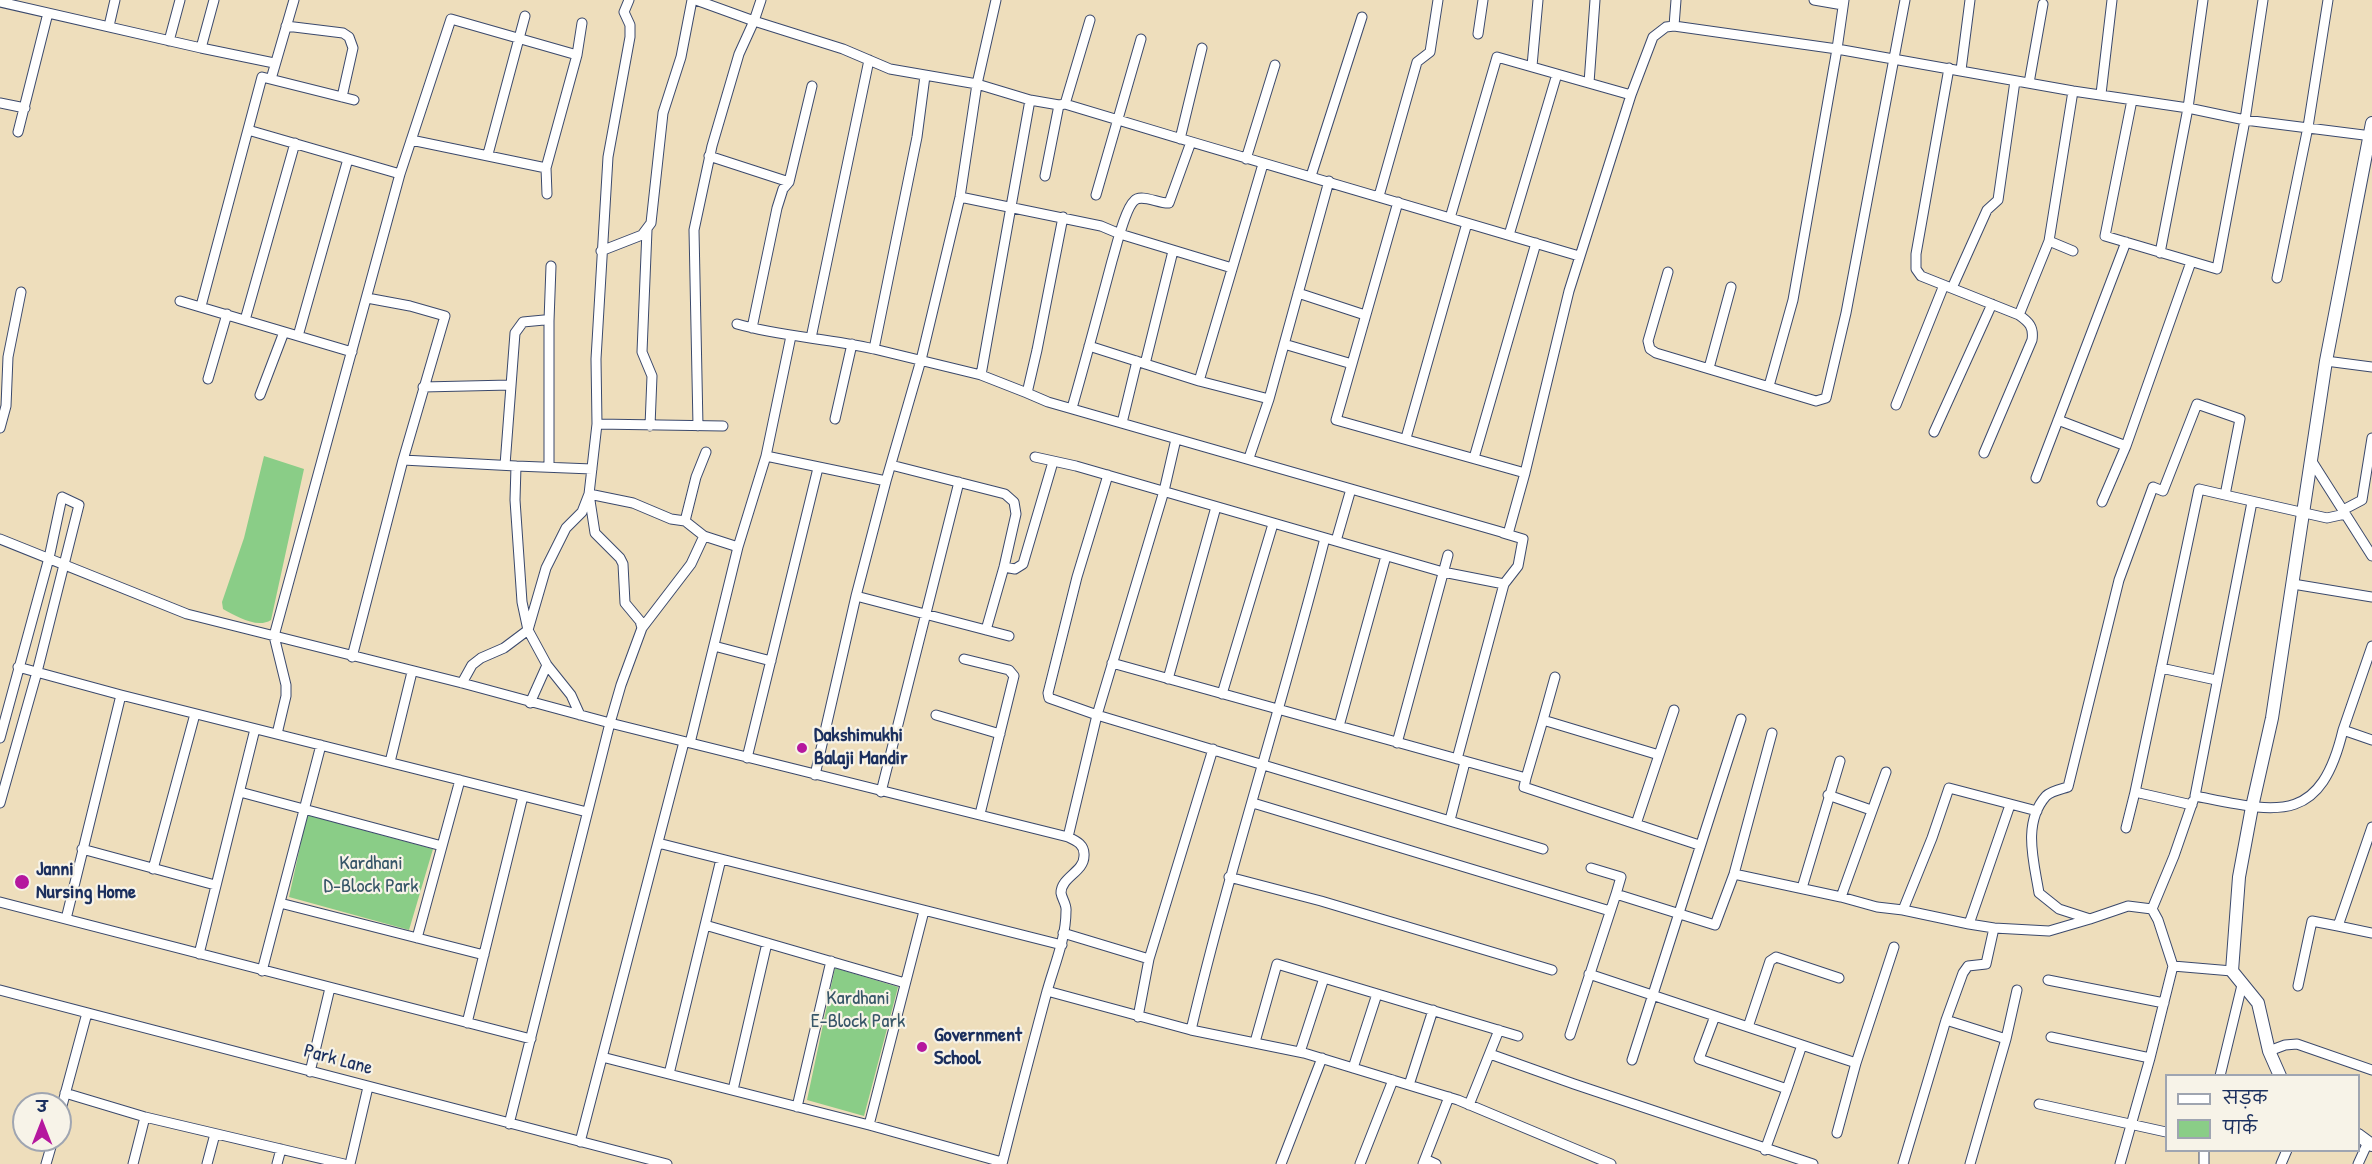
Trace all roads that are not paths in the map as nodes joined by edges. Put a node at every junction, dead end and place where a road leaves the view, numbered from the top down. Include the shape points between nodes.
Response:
1 (115, 0) edge
2 (180, 0) edge
3 (214, 0) edge
4 (294, 0) edge
5 (629, 0) edge
6 (694, 0) edge
7 (761, 0) edge
8 (996, 0) edge
9 (1438, 0) edge
10 (1483, 0) edge
11 (1538, 0) edge
12 (1595, 0) edge
13 (1677, 0) edge
14 (1814, 0) edge
15 (1905, 0) edge
16 (1970, 0) edge
17 (2112, 0) edge
18 (2203, 0) edge
19 (2263, 0) edge
20 (2328, 0) edge
21 (0, 2) edge
22 (1844, 2) edge
23 (2043, 4) dead end
24 (48, 13) junction
25 (525, 16) dead end
26 (1362, 17) dead end
27 (1090, 20) dead end
28 (753, 21) junction
29 (582, 23) dead end
30 (109, 26) junction
31 (286, 26) junction
32 (1674, 26) junction
33 (1478, 34) dead end
34 (519, 38) junction
35 (1140, 39) dead end
36 (169, 41) junction
37 (201, 48) junction
38 (1202, 48) dead end
39 (1838, 49) junction
40 (577, 55) junction
41 (1895, 59) junction
42 (869, 60) junction
43 (274, 63) junction
44 (1275, 65) dead end
45 (1532, 66) junction
46 (1949, 68) junction
47 (1960, 70) junction
48 (1557, 74) junction
49 (925, 76) junction
50 (270, 79) junction
51 (2015, 81) junction
52 (1588, 83) junction
53 (2030, 83) junction
54 (977, 84) junction
55 (812, 86) dead end
56 (2073, 91) junction
57 (2101, 94) junction
58 (1630, 95) junction
59 (342, 97) junction
60 (354, 100) dead end
61 (1030, 100) junction
62 (2132, 100) junction
63 (0, 103) edge
64 (1062, 104) junction
65 (25, 108) junction
66 (2188, 108) junction
67 (1116, 119) junction
68 (2245, 120) junction
69 (2372, 123) edge
70 (2308, 127) junction
71 (248, 130) junction
72 (18, 132) dead end
73 (2371, 136) edge
74 (1180, 139) junction
75 (411, 140) junction
76 (1191, 142) junction
77 (295, 143) junction
78 (488, 154) junction
79 (709, 156) junction
80 (348, 159) junction
81 (1246, 159) junction
82 (1263, 164) junction
83 (546, 168) junction
84 (400, 174) junction
85 (1045, 176) dead end
86 (1311, 176) junction
87 (1329, 181) junction
88 (789, 182) junction
89 (547, 194) dead end
90 (1096, 195) dead end
91 (1379, 196) junction
92 (960, 197) junction
93 (1398, 202) junction
94 (1012, 206) junction
95 (1063, 218) junction
96 (1450, 218) junction
97 (1467, 223) junction
98 (647, 230) junction
99 (1120, 234) junction
100 (1509, 235) junction
101 (2049, 241) junction
102 (2126, 242) junction
103 (1536, 243) junction
104 (601, 251) junction
105 (1173, 251) junction
106 (2073, 251) dead end
107 (2160, 253) junction
108 (1579, 256) junction
109 (2191, 262) junction
110 (551, 266) dead end
111 (1232, 268) junction
112 (1668, 272) dead end
113 (2277, 278) dead end
114 (1731, 287) dead end
115 (1948, 287) junction
116 (21, 292) dead end
117 (1298, 293) junction
118 (367, 298) junction
119 (180, 301) dead end
120 (1992, 304) junction
121 (201, 306) junction
122 (227, 314) junction
123 (1365, 315) junction
124 (2019, 315) junction
125 (245, 320) junction
126 (549, 321) junction
127 (737, 324) dead end
128 (752, 328) junction
129 (284, 332) junction
130 (298, 336) junction
131 (790, 336) junction
132 (811, 339) junction
133 (852, 344) junction
134 (1284, 344) junction
135 (1089, 346) junction
136 (874, 349) junction
137 (352, 352) junction
138 (921, 360) junction
139 (2326, 361) junction
140 (1141, 363) junction
141 (1352, 364) junction
142 (2372, 367) edge
143 (1709, 368) junction
144 (981, 375) junction
145 (208, 379) dead end
146 (1199, 381) junction
147 (510, 385) junction
148 (1768, 386) junction
149 (423, 387) junction
150 (1027, 393) junction
151 (260, 395) dead end
152 (1269, 399) junction
153 (3, 405) edge
154 (1896, 405) dead end
155 (1072, 408) junction
156 (835, 419) dead end
157 (2058, 420) junction
158 (1122, 423) junction
159 (597, 424) junction
160 (650, 426) junction
161 (698, 426) junction
162 (723, 426) dead end
163 (0, 428) edge
164 (1934, 432) dead end
165 (1406, 438) junction
166 (2372, 438) edge
167 (1176, 439) junction
168 (2126, 446) junction
169 (706, 452) dead end
170 (1984, 453) dead end
171 (766, 456) junction
172 (1035, 457) dead end
173 (1249, 458) junction
174 (1474, 458) junction
175 (403, 460) junction
176 (2310, 460) junction
177 (1053, 462) junction
178 (891, 465) junction
179 (511, 466) junction
180 (549, 467) junction
181 (818, 468) junction
182 (592, 469) junction
183 (1525, 473) junction
184 (1108, 475) junction
185 (2036, 478) dead end
186 (886, 481) junction
187 (959, 482) junction
188 (1351, 489) junction
189 (1164, 491) junction
190 (589, 494) junction
191 (2225, 495) junction
192 (2102, 502) dead end
193 (2252, 502) junction
194 (1216, 507) junction
195 (2344, 512) junction
196 (2302, 513) junction
197 (685, 521) junction
198 (1273, 524) junction
199 (1500, 532) junction
200 (704, 536) junction
201 (1325, 538) junction
202 (0, 539) edge
203 (1336, 541) junction
204 (738, 547) junction
205 (1448, 555) dead end
206 (1386, 556) junction
207 (2372, 556) edge
208 (49, 558) junction
209 (66, 564) junction
210 (1004, 567) junction
211 (1443, 572) junction
212 (1504, 584) junction
213 (2293, 584) junction
214 (856, 596) junction
215 (2372, 597) edge
216 (927, 614) junction
217 (642, 628) junction
218 (528, 630) junction
219 (986, 630) junction
220 (274, 636) junction
221 (1009, 636) dead end
222 (714, 646) junction
223 (2372, 646) edge
224 (352, 657) junction
225 (964, 659) dead end
226 (771, 661) junction
227 (1112, 663) junction
228 (548, 665) junction
229 (18, 667) junction
230 (2161, 668) junction
231 (37, 672) junction
232 (412, 672) junction
233 (1555, 677) dead end
234 (1168, 679) junction
235 (2216, 680) junction
236 (462, 683) junction
237 (1222, 694) junction
238 (121, 695) junction
239 (530, 703) junction
240 (1278, 709) junction
241 (1674, 710) dead end
242 (195, 714) junction
243 (580, 715) junction
244 (1097, 715) junction
245 (936, 716) dead end
246 (1741, 719) dead end
247 (1543, 720) junction
248 (610, 723) junction
249 (1339, 726) junction
250 (255, 729) junction
251 (2343, 730) junction
252 (1772, 733) dead end
253 (277, 734) junction
254 (1000, 734) junction
255 (0, 738) edge
256 (2372, 740) edge
257 (687, 743) junction
258 (1397, 743) junction
259 (321, 745) junction
260 (1213, 749) junction
261 (1659, 755) junction
262 (747, 758) junction
263 (1461, 761) junction
264 (1840, 761) dead end
265 (390, 762) junction
266 (1263, 764) junction
267 (1886, 772) dead end
268 (815, 775) junction
269 (1526, 778) junction
270 (460, 780) junction
271 (240, 792) junction
272 (881, 792) junction
273 (2135, 792) junction
274 (523, 795) junction
275 (1828, 795) junction
276 (2193, 800) junction
277 (0, 803) edge
278 (1253, 803) junction
279 (2010, 805) junction
280 (2252, 807) junction
281 (303, 809) junction
282 (1871, 810) junction
283 (587, 812) junction
284 (2037, 812) junction
285 (980, 814) junction
286 (1450, 820) junction
287 (1636, 824) junction
288 (2372, 826) edge
289 (2126, 828) dead end
290 (1068, 837) junction
291 (657, 843) junction
292 (1699, 845) junction
293 (442, 846) junction
294 (82, 849) junction
295 (1543, 849) dead end
296 (721, 859) junction
297 (1591, 868) dead end
298 (153, 869) junction
299 (1734, 874) junction
300 (1229, 877) junction
301 (215, 885) junction
302 (1802, 888) junction
303 (1616, 894) junction
304 (1841, 897) junction
305 (0, 902) edge
306 (280, 903) junction
307 (2152, 909) junction
308 (1903, 910) junction
309 (924, 911) junction
310 (1610, 911) junction
311 (1678, 914) junction
312 (66, 919) junction
313 (2090, 919) junction
314 (1969, 924) junction
315 (705, 925) junction
316 (2338, 926) junction
317 (1994, 928) junction
318 (1064, 933) junction
319 (2372, 933) edge
320 (417, 938) junction
321 (767, 943) junction
322 (1062, 945) junction
323 (1894, 947) dead end
324 (199, 954) junction
325 (484, 955) junction
326 (1149, 959) junction
327 (831, 961) junction
328 (2173, 966) junction
329 (1552, 969) dead end
330 (262, 970) junction
331 (2232, 971) junction
332 (1589, 974) junction
333 (1324, 978) junction
334 (1839, 978) dead end
335 (2048, 980) dead end
336 (905, 983) junction
337 (2242, 985) junction
338 (2298, 986) dead end
339 (330, 988) junction
340 (0, 990) edge
341 (1047, 990) junction
342 (2017, 990) dead end
343 (1377, 994) junction
344 (1653, 996) junction
345 (2164, 1003) junction
346 (1433, 1011) junction
347 (87, 1013) junction
348 (1714, 1016) junction
349 (1138, 1017) junction
350 (1946, 1020) junction
351 (467, 1023) junction
352 (1748, 1027) junction
353 (1191, 1030) junction
354 (1499, 1030) junction
355 (1570, 1035) dead end
356 (1518, 1036) dead end
357 (2051, 1037) dead end
358 (531, 1039) junction
359 (2006, 1039) junction
360 (1255, 1042) junction
361 (1802, 1045) junction
362 (2269, 1051) junction
363 (1300, 1052) junction
364 (1491, 1054) junction
365 (602, 1057) junction
366 (1322, 1058) junction
367 (2150, 1058) junction
368 (1632, 1060) dead end
369 (1856, 1063) junction
370 (1353, 1068) junction
371 (2372, 1070) edge
372 (310, 1072) junction
373 (669, 1074) junction
374 (2220, 1074) edge
375 (2279, 1074) edge
376 (1393, 1080) junction
377 (1409, 1085) junction
378 (368, 1087) junction
379 (1787, 1089) junction
380 (733, 1090) junction
381 (66, 1092) edge
382 (72, 1096) edge
383 (1449, 1097) junction
384 (2039, 1104) dead end
385 (1469, 1105) junction
386 (797, 1107) junction
387 (145, 1117) junction
388 (509, 1124) junction
389 (868, 1125) junction
390 (2131, 1125) junction
391 (2165, 1132) edge
392 (1837, 1133) dead end
393 (215, 1134) junction
394 (2366, 1141) edge
395 (580, 1142) junction
396 (281, 1149) junction
397 (1766, 1150) junction
398 (1424, 1161) edge
399 (1002, 1163) edge
400 (133, 1164) edge
401 (207, 1164) edge
402 (277, 1164) edge
403 (344, 1164) edge
404 (350, 1164) edge
405 (667, 1164) edge
406 (1281, 1164) edge
407 (1360, 1164) edge
408 (1436, 1164) edge
409 (1611, 1164) edge
410 (1813, 1164) edge
411 (1903, 1164) edge
412 (1970, 1164) edge
413 (2120, 1164) edge
414 (2358, 1164) edge

1 - 30 street
2 - 36 street
3 - 37 street
4 - 31 street
5 - 104 street via 624,12 630,37 608,157
6 - 28 street
6 - 98 street via 663,113 653,214
7 - 28 street
8 - 54 street
9 - 91 street via 1430,52 1418,62
10 - 33 street
11 - 45 street
12 - 52 street
13 - 32 street
14 - 22 street
15 - 41 street
16 - 47 street
17 - 57 street
18 - 66 street
19 - 68 street
20 - 70 street
21 - 24 street
22 - 39 street
23 - 53 street
24 - 30 street
24 - 65 street
25 - 34 street
26 - 86 street
27 - 64 street
28 - 42 street
28 - 79 street via 739,54
29 - 40 street
30 - 36 street
31 - 43 street
31 - 59 street via 349,37 353,48
32 - 39 street
32 - 58 street via 1653,37
34 - 40 street
34 - 75 street via 451,19
34 - 78 street
35 - 67 street
36 - 37 street
37 - 43 street
38 - 74 street
39 - 41 street
39 - 148 street via 1793,300
40 - 83 street
41 - 46 street
41 - 148 street via 1826,398 1816,401
42 - 49 street
42 - 132 street
43 - 50 street
44 - 81 street
45 - 48 street
45 - 96 street via 1501,57 1495,60
46 - 47 street
46 - 115 street via 1915,263 1921,276
47 - 51 street
48 - 52 street
48 - 100 street
49 - 54 street
49 - 136 street via 917,137
50 - 59 street
50 - 71 street via 262,77
51 - 53 street
51 - 115 street via 1998,200 1987,210
52 - 58 street
53 - 56 street
54 - 61 street
54 - 92 street
55 - 88 street
56 - 57 street
56 - 101 street
57 - 62 street
58 - 108 street
59 - 60 street
61 - 64 street
61 - 94 street
62 - 66 street
62 - 102 street via 2105,236
63 - 65 street
64 - 67 street
64 - 85 street
65 - 72 street
66 - 68 street
66 - 107 street
67 - 74 street
67 - 90 street
68 - 70 street
68 - 109 street via 2217,269
69 - 73 street
70 - 73 street
70 - 113 street
71 - 77 street
71 - 121 street
73 - 139 street
74 - 76 street
75 - 78 street
75 - 84 street
76 - 81 street
76 - 99 street via 1169,202 1137,198
77 - 80 street
77 - 125 street
78 - 83 street
79 - 88 street
79 - 161 street via 694,230
80 - 84 street
80 - 130 street
81 - 82 street
82 - 86 street
82 - 111 street
83 - 89 street
84 - 118 street
86 - 87 street
87 - 91 street
87 - 117 street
88 - 128 street via 777,208
91 - 93 street
92 - 94 street
92 - 138 street
93 - 96 street
93 - 123 street
94 - 95 street
94 - 144 street
95 - 99 street
95 - 150 street
96 - 97 street
97 - 100 street
97 - 165 street
98 - 104 street
98 - 160 street via 642,352 652,376
99 - 105 street
99 - 135 street
100 - 103 street
101 - 106 street
101 - 124 street
102 - 107 street
102 - 157 street
103 - 108 street
103 - 174 street
104 - 159 street
105 - 111 street
105 - 140 street
107 - 109 street
108 - 183 street
109 - 168 street
110 - 126 street
111 - 146 street
112 - 143 street via 1648,341 1650,349
114 - 143 street
115 - 120 street
115 - 154 street
116 - 153 street
117 - 123 street
117 - 134 street
118 - 137 street
118 - 149 street via 445,316
119 - 121 street
120 - 124 street
120 - 164 street
121 - 122 street
122 - 125 street
122 - 145 street
123 - 141 street
124 - 170 street via 2029,322 2032,340
125 - 129 street
126 - 147 street via 530,320 518,326
126 - 180 street
127 - 128 street
128 - 131 street
129 - 130 street
129 - 151 street
130 - 137 street
131 - 132 street
131 - 171 street
132 - 133 street
133 - 136 street
133 - 156 street
134 - 141 street
134 - 152 street
135 - 140 street
135 - 155 street
136 - 138 street
137 - 220 street
138 - 144 street
138 - 178 street
139 - 142 street
139 - 176 street
140 - 146 street
140 - 158 street
141 - 165 street via 1336,420
143 - 148 street
144 - 150 street
146 - 152 street
147 - 149 street
147 - 179 street
149 - 175 street
150 - 155 street
152 - 173 street
153 - 163 street
155 - 158 street
157 - 168 street
157 - 185 street
158 - 167 street
159 - 160 street
159 - 182 street
160 - 161 street
161 - 162 street
165 - 174 street
166 - 195 street via 2362,500
167 - 173 street
167 - 189 street
168 - 192 street
169 - 197 street
171 - 181 street
171 - 204 street
172 - 177 street
173 - 188 street
174 - 183 street
175 - 179 street
175 - 224 street
176 - 195 street
176 - 196 street
177 - 184 street
177 - 210 street via 1023,564 1015,569
178 - 186 street
178 - 187 street
179 - 180 street
179 - 218 street via 522,602
180 - 182 street
181 - 186 street
181 - 226 street
182 - 190 street
183 - 199 street via 1508,534
184 - 189 street
184 - 244 street via 1048,693 1053,700
186 - 214 street
187 - 210 street via 1005,494 1014,502 1017,513
187 - 216 street
188 - 199 street
188 - 203 street
189 - 194 street
189 - 227 street
190 - 197 street via 633,503
190 - 217 street via 595,533 623,564 625,603
190 - 218 street via 546,568
191 - 193 street
191 - 230 street via 2199,489
191 - 284 street via 2240,419 2197,404 2163,491 2153,487 2118,580 2068,787 2048,794
193 - 196 street
193 - 235 street
194 - 198 street
194 - 234 street
195 - 196 street via 2327,518
195 - 207 street
196 - 213 street
197 - 200 street
198 - 201 street
198 - 237 street
199 - 212 street via 1523,539 1518,566
200 - 204 street
200 - 217 street via 691,564
201 - 203 street
201 - 240 street
202 - 208 street
203 - 206 street
204 - 222 street
205 - 211 street
206 - 211 street
206 - 249 street
208 - 209 street
208 - 209 street via 62,497 79,505
208 - 229 street
209 - 220 street via 187,614
209 - 231 street
210 - 219 street
211 - 212 street
211 - 258 street
212 - 263 street
213 - 215 street
213 - 280 street via 2272,718
214 - 216 street
214 - 268 street
216 - 219 street
216 - 272 street
217 - 248 street
218 - 228 street
218 - 236 street via 472,665
219 - 221 street
220 - 224 street
220 - 253 street via 286,685
222 - 226 street
222 - 257 street
223 - 251 street
224 - 232 street
225 - 254 street via 1013,672
226 - 262 street
227 - 234 street
227 - 244 street
228 - 239 street
228 - 243 street via 571,695
229 - 231 street
229 - 255 street
230 - 235 street
230 - 273 street
231 - 238 street
231 - 277 street
232 - 236 street
232 - 265 street
233 - 247 street
234 - 237 street
235 - 276 street
236 - 239 street
237 - 240 street
238 - 242 street
238 - 294 street
239 - 243 street
240 - 249 street
240 - 266 street
241 - 261 street
242 - 250 street
242 - 298 street
243 - 248 street
244 - 260 street
244 - 290 street
245 - 254 street
246 - 292 street
247 - 261 street
247 - 269 street
248 - 257 street
248 - 283 street
249 - 258 street
250 - 253 street
250 - 271 street
251 - 256 street
251 - 280 street via 2336,759 2323,783 2309,797 2294,806
252 - 299 street
253 - 259 street
254 - 285 street
257 - 262 street
257 - 291 street
258 - 263 street
259 - 265 street
259 - 281 street
260 - 266 street
260 - 326 street
261 - 287 street
262 - 268 street
263 - 269 street
263 - 286 street
264 - 275 street
265 - 270 street
266 - 278 street
266 - 286 street
267 - 282 street
268 - 272 street
269 - 287 street via 1524,787
270 - 274 street
270 - 293 street
271 - 281 street
271 - 301 street
272 - 285 street
273 - 276 street
273 - 289 street
274 - 283 street
274 - 325 street
275 - 282 street
275 - 302 street
276 - 280 street
276 - 307 street
278 - 300 street
278 - 310 street
279 - 284 street
279 - 308 street via 1949,788
279 - 314 street
280 - 331 street via 2239,877
281 - 293 street
281 - 306 street
282 - 304 street
283 - 358 street
284 - 313 street via 2030,841 2039,893 2059,909
285 - 290 street
286 - 295 street
287 - 292 street
288 - 316 street
290 - 318 street via 1080,843 1085,859 1065,881 1061,893 1067,909
291 - 296 street
291 - 365 street
292 - 311 street
293 - 320 street
294 - 298 street
294 - 312 street
296 - 309 street
296 - 315 street
297 - 303 street via 1621,878
298 - 301 street
299 - 302 street
299 - 311 street via 1715,925
300 - 329 street
300 - 353 street
301 - 324 street
302 - 304 street
303 - 310 street
303 - 311 street
304 - 308 street
305 - 312 street
306 - 320 street
306 - 330 street
307 - 313 street via 2128,906
307 - 328 street
308 - 314 street
309 - 322 street
309 - 336 street
310 - 332 street
311 - 344 street
312 - 324 street
313 - 317 street via 2049,931
314 - 317 street
315 - 321 street
315 - 373 street
316 - 319 street
316 - 338 street via 2312,921
317 - 350 street via 1986,964 1968,966 1963,973
318 - 322 street
318 - 326 street
320 - 325 street
321 - 327 street
321 - 380 street
322 - 341 street
323 - 369 street
324 - 330 street
325 - 351 street
326 - 349 street
327 - 336 street
327 - 386 street
328 - 331 street
328 - 345 street
330 - 339 street
331 - 337 street
332 - 344 street
332 - 355 street
333 - 343 street
333 - 360 street via 1277,964
333 - 363 street
334 - 352 street via 1776,957 1770,961
335 - 345 street
336 - 389 street
337 - 362 street via 2258,1003
337 - 374 street
339 - 351 street
339 - 372 street
340 - 347 street, Park Lane
341 - 349 street
341 - 399 street
342 - 359 street
343 - 346 street
343 - 370 street
344 - 348 street
344 - 368 street
345 - 367 street
346 - 354 street
346 - 377 street
347 - 372 street, Park Lane
347 - 381 street
348 - 352 street
348 - 379 street via 1699,1059
349 - 353 street
350 - 359 street
350 - 411 street
351 - 358 street
352 - 361 street
353 - 360 street
354 - 356 street
354 - 364 street
357 - 367 street
358 - 388 street
359 - 412 street
360 - 363 street
361 - 369 street
361 - 379 street
362 - 371 street via 2284,1044 2297,1044
362 - 375 street
363 - 366 street
364 - 385 street
364 - 397 street
365 - 373 street
365 - 395 street
366 - 370 street
366 - 406 street
367 - 390 street
369 - 392 street
370 - 376 street
372 - 378 street, Park Lane
373 - 380 street
376 - 377 street
376 - 407 street
377 - 383 street
378 - 388 street, Park Lane
378 - 404 street
379 - 397 street
380 - 386 street
382 - 387 street
383 - 385 street
383 - 398 street
384 - 390 street
385 - 409 street
386 - 389 street
387 - 393 street
387 - 400 street
388 - 395 street, Park Lane
389 - 399 street
390 - 391 street
390 - 413 street
393 - 396 street
393 - 401 street
394 - 414 street
395 - 405 street, Park Lane
396 - 402 street
396 - 403 street
397 - 410 street
398 - 408 street

